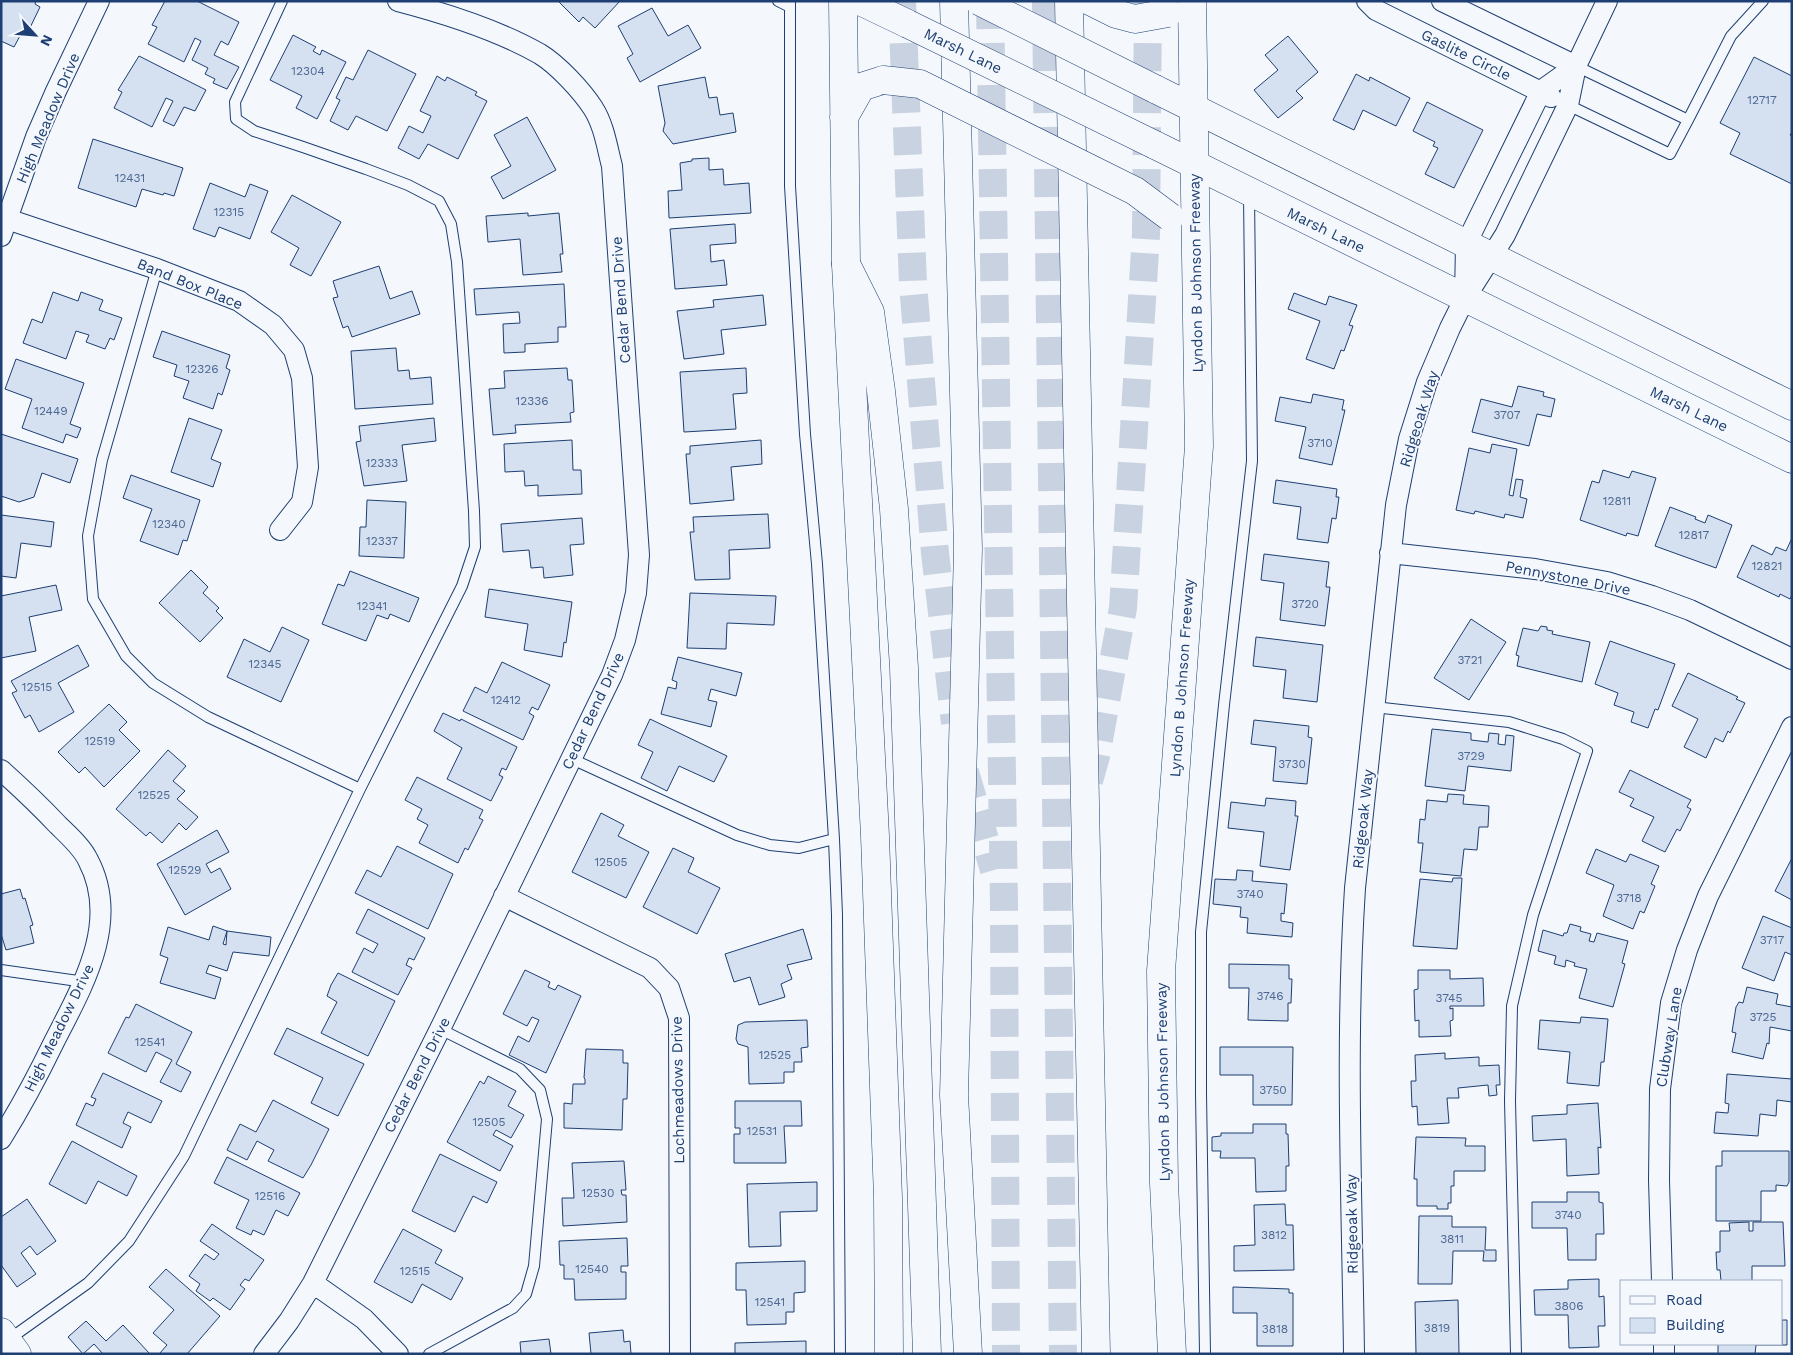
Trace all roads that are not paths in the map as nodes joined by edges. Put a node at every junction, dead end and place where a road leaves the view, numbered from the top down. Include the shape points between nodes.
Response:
1 (99, 1) edge
2 (282, 1) edge
3 (398, 1) edge
4 (778, 1) edge
5 (842, 1) edge
6 (860, 1) edge
7 (954, 1) edge
8 (979, 1) edge
9 (1069, 1) edge
10 (1090, 1) edge
11 (1367, 1) edge
12 (1442, 1) edge
13 (1607, 1) edge
14 (1763, 1) edge
15 (790, 4) edge
16 (1180, 5) edge
17 (1576, 66) junction
18 (1541, 92) junction
19 (1568, 105) junction
20 (1193, 108) junction
21 (844, 116) junction
22 (1688, 120) junction
23 (1194, 164) junction
24 (1249, 191) junction
25 (4, 228) edge
26 (1466, 244) junction
27 (1196, 253) junction
28 (1491, 256) junction
29 (846, 264) junction
30 (157, 269) junction
31 (1465, 298) junction
32 (1792, 406) edge
33 (1792, 460) edge
34 (280, 530) dead end
35 (1390, 553) junction
36 (1792, 659) edge
37 (1374, 707) junction
38 (1792, 728) edge
39 (572, 759) junction
40 (1, 770) edge
41 (360, 789) junction
42 (834, 839) junction
43 (504, 896) junction
44 (1, 970) edge
45 (85, 982) junction
46 (440, 1028) junction
47 (1, 1138) edge
48 (1662, 1280) edge
49 (313, 1283) junction
50 (7, 1343) edge
51 (264, 1354) edge
52 (398, 1354) edge
53 (429, 1354) edge
54 (680, 1354) edge
55 (840, 1354) edge
56 (889, 1354) edge
57 (927, 1354) edge
58 (968, 1354) edge
59 (1096, 1354) edge
60 (1172, 1354) edge
61 (1205, 1354) edge
62 (1354, 1354) edge
63 (1516, 1354) edge

1 - 25 street, High Meadow Drive via 40,128
2 - 41 lane via 235,102 236,119 254,132 383,175 439,202 451,224 457,262 475,547 462,586
3 - 39 street, Cedar Bend Drive via 496,33 541,55 573,83 594,109 612,166 639,555 636,593 625,640
4 - 15 lane
5 - 21 main road
6 - 23 main road, Marsh Lane, bridge
7 - 58 main road via 968,549 954,1095
8 - 20 main road, bridge
9 - 59 main road
10 - 16 main road, bridge via 1135,19
11 - 18 street, Gaslite Circle via 1376,10
12 - 17 street
13 - 17 street, Ridgeoak Way
14 - 22 lane via 1731,36
15 - 42 lane via 790,186 805,434 818,564
16 - 20 main road, Lyndon B Johnson Freeway
17 - 18 street, Ridgeoak Way
17 - 19 street, Ridgeoak Way
17 - 22 lane
18 - 19 street, Gaslite Circle
18 - 26 street, Ridgeoak Way
19 - 22 lane via 1670,154
19 - 28 street, Ridgeoak Way via 1505,235
20 - 23 main road, Lyndon B Johnson Freeway
20 - 26 main road
21 - 27 main road, bridge via 861,87 884,80 920,84 1135,191 1170,217
21 - 29 main road
23 - 24 main road, Marsh Lane
23 - 27 main road, Lyndon B Johnson Freeway
24 - 31 main road, Marsh Lane
24 - 61 lane via 1252,461 1200,932
25 - 30 street, Band Box Place
26 - 28 main road
26 - 31 street, Ridgeoak Way
27 - 60 main road, Lyndon B Johnson Freeway via 1199,446 1161,971 1164,1183
28 - 31 street, Ridgeoak Way
28 - 32 main road
29 - 56 main road via 875,836
29 - 57 main road via 870,312 894,509 904,668
30 - 34 street, Band Box Place via 240,301 272,325 294,350 302,378 308,467 302,502
30 - 41 lane via 102,460 88,536 93,599 126,656 153,683 208,717
31 - 33 main road, Marsh Lane
31 - 35 street, Ridgeoak Way via 1427,382 1410,439
35 - 36 street, Pennystone Drive via 1535,569 1607,582 1690,610
35 - 37 street, Ridgeoak Way
37 - 62 street, Ridgeoak Way via 1351,951
37 - 63 lane via 1508,722 1563,739 1587,751 1533,914 1512,1006 1510,1101
38 - 48 street, Clubway Lane via 1708,896 1671,1003 1660,1089
39 - 42 lane via 737,835 762,843 799,848
39 - 43 street, Cedar Bend Drive
40 - 45 street, High Meadow Drive via 70,837 88,858 96,878 100,922
41 - 50 lane via 184,1156 129,1241 88,1283
42 - 55 lane
43 - 46 street, Cedar Bend Drive
43 - 54 street, Lochmeadows Drive via 650,968 669,988 679,1018
44 - 45 lane
45 - 47 street, High Meadow Drive via 22,1106
46 - 49 street, Cedar Bend Drive
46 - 53 lane via 520,1069 540,1090 548,1119 534,1266 526,1294 513,1308
49 - 51 street, Cedar Bend Drive
49 - 52 street via 364,1319

